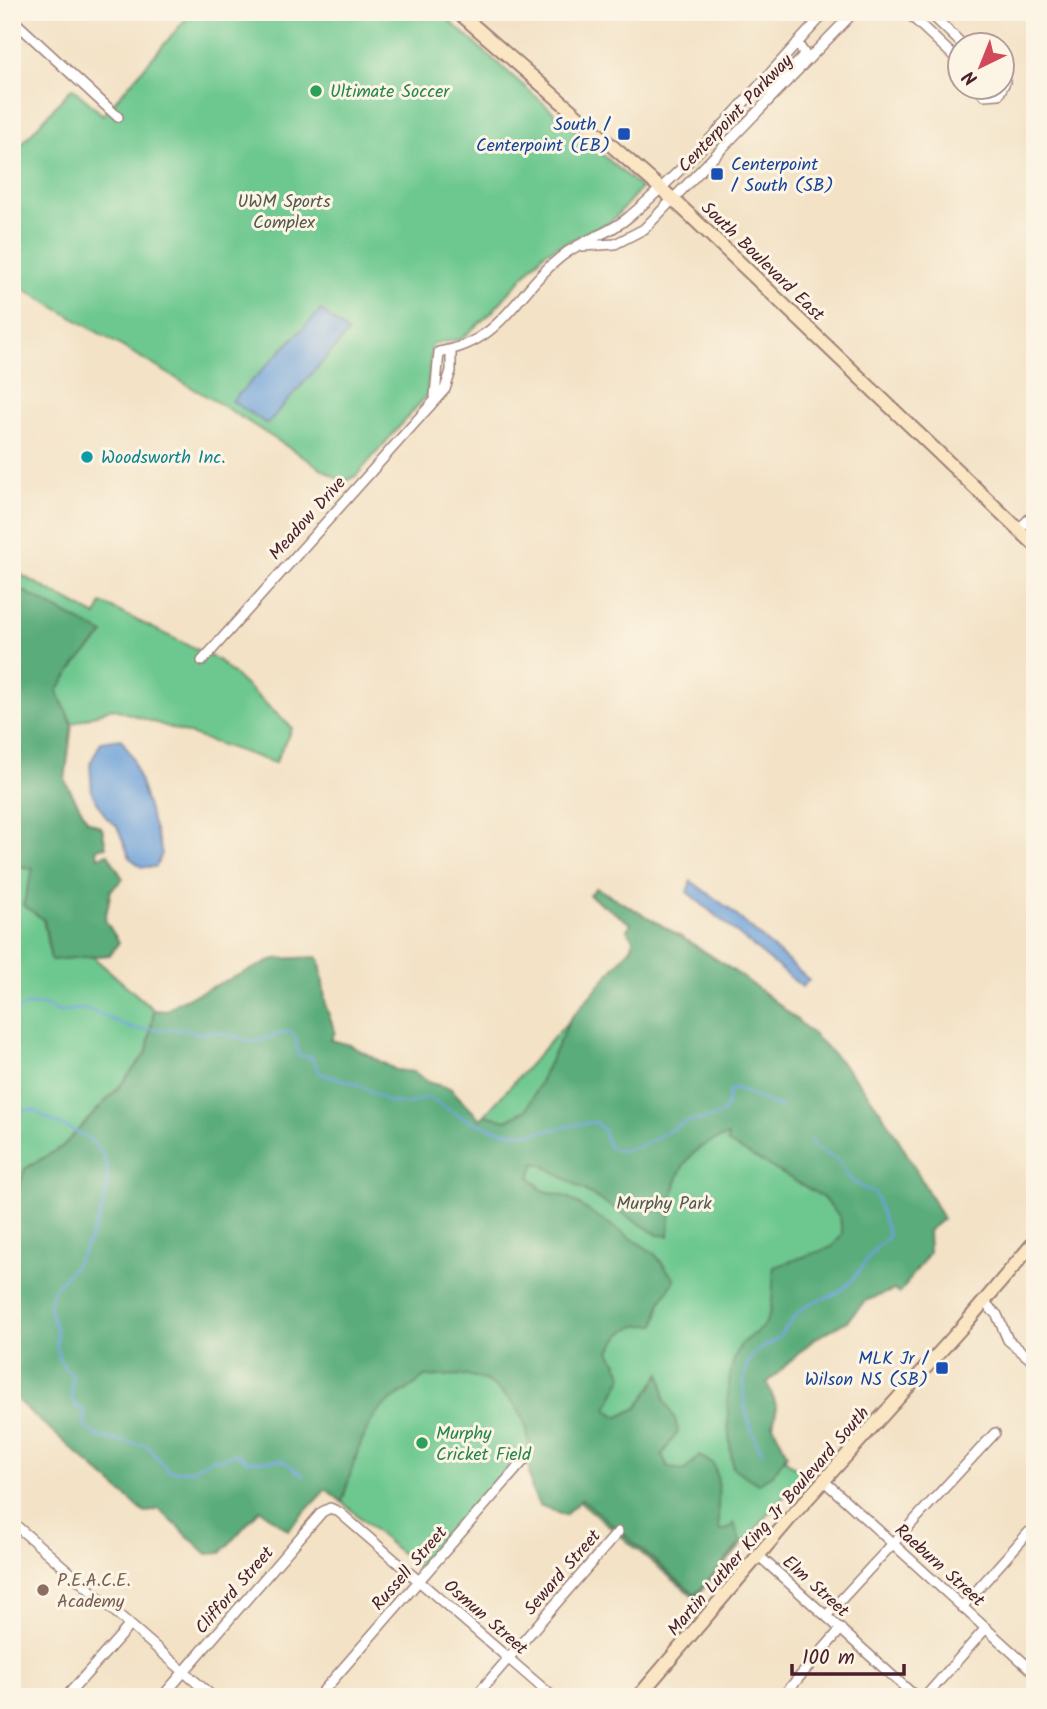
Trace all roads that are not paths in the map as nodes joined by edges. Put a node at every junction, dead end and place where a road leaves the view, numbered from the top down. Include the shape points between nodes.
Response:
1 (458, 12) edge
2 (826, 12) edge
3 (854, 12) edge
4 (907, 12) edge
5 (929, 12) edge
6 (12, 19) edge
7 (950, 32) edge
8 (797, 43) junction
9 (946, 49) edge
10 (767, 104) junction
11 (118, 117) dead end
12 (702, 145) junction
13 (715, 159) junction
14 (660, 188) junction
15 (674, 200) junction
16 (626, 220) junction
17 (637, 234) junction
18 (583, 246) junction
19 (451, 350) junction
20 (435, 396) junction
21 (1035, 513) edge
22 (1019, 530) junction
23 (1035, 545) edge
24 (202, 661) dead end
25 (1035, 1241) edge
26 (984, 1303) junction
27 (1035, 1363) edge
28 (995, 1433) dead end
29 (525, 1459) dead end
30 (823, 1480) junction
31 (333, 1508) joint
32 (12, 1522) edge
33 (618, 1532) dead end
34 (1029, 1532) dead end
35 (893, 1544) junction
36 (758, 1555) junction
37 (419, 1581) junction
38 (962, 1606) junction
39 (826, 1616) junction
40 (130, 1625) junction
41 (986, 1628) junction
42 (841, 1629) junction
43 (509, 1658) junction
44 (1033, 1669) edge
45 (184, 1672) junction
46 (66, 1697) edge
47 (162, 1697) edge
48 (213, 1697) edge
49 (318, 1697) edge
50 (475, 1697) edge
51 (553, 1697) edge
52 (638, 1697) edge
53 (782, 1697) edge
54 (916, 1697) edge
55 (925, 1697) edge

1 - 14 street, South Boulevard East
2 - 8 street, Centerpoint Parkway
3 - 10 street, Centerpoint Parkway
4 - 9 street
5 - 7 street
6 - 11 street
8 - 10 street via 802,58 776,85
8 - 12 street, Centerpoint Parkway
10 - 13 street, Centerpoint Parkway
12 - 13 street
12 - 14 street, Centerpoint Parkway
13 - 15 street, Centerpoint Parkway
14 - 15 street, South Boulevard East
14 - 16 street, Centerpoint Parkway
15 - 17 street, Centerpoint Parkway
15 - 22 street, South Boulevard East
16 - 17 street
16 - 18 street, Centerpoint Parkway
17 - 18 street, Centerpoint Parkway via 615,244
18 - 19 street, Centerpoint Parkway via 559,257 492,331
19 - 20 street, Meadow Drive via 448,383
19 - 20 street, Centerpoint Parkway via 439,352
20 - 24 street, Meadow Drive
21 - 22 street
22 - 23 street, South Boulevard East
25 - 26 street, Martin Luther King Jr Boulevard South
26 - 27 street via 997,1315 1008,1340
26 - 30 street, Martin Luther King Jr Boulevard South
28 - 35 street
29 - 37 street, Russell Street
30 - 35 street, Raeburn Street
30 - 36 street, Martin Luther King Jr Boulevard South
31 - 37 street, Osmun Street
31 - 45 street, Clifford Street via 322,1512
32 - 40 street
33 - 43 street, Seward Street
34 - 38 street
35 - 38 street, Raeburn Street
35 - 39 street
36 - 39 street, Elm Street
36 - 52 street, Martin Luther King Jr Boulevard South
37 - 43 street, Osmun Street
37 - 49 street, Russell Street
38 - 41 street, Raeburn Street
39 - 42 street, Elm Street
40 - 45 street
40 - 46 street
41 - 44 street, Raeburn Street
41 - 55 street
42 - 53 street
42 - 54 street, Elm Street
43 - 50 street, Seward Street
43 - 51 street, Osmun Street
45 - 47 street, Clifford Street
45 - 48 street

